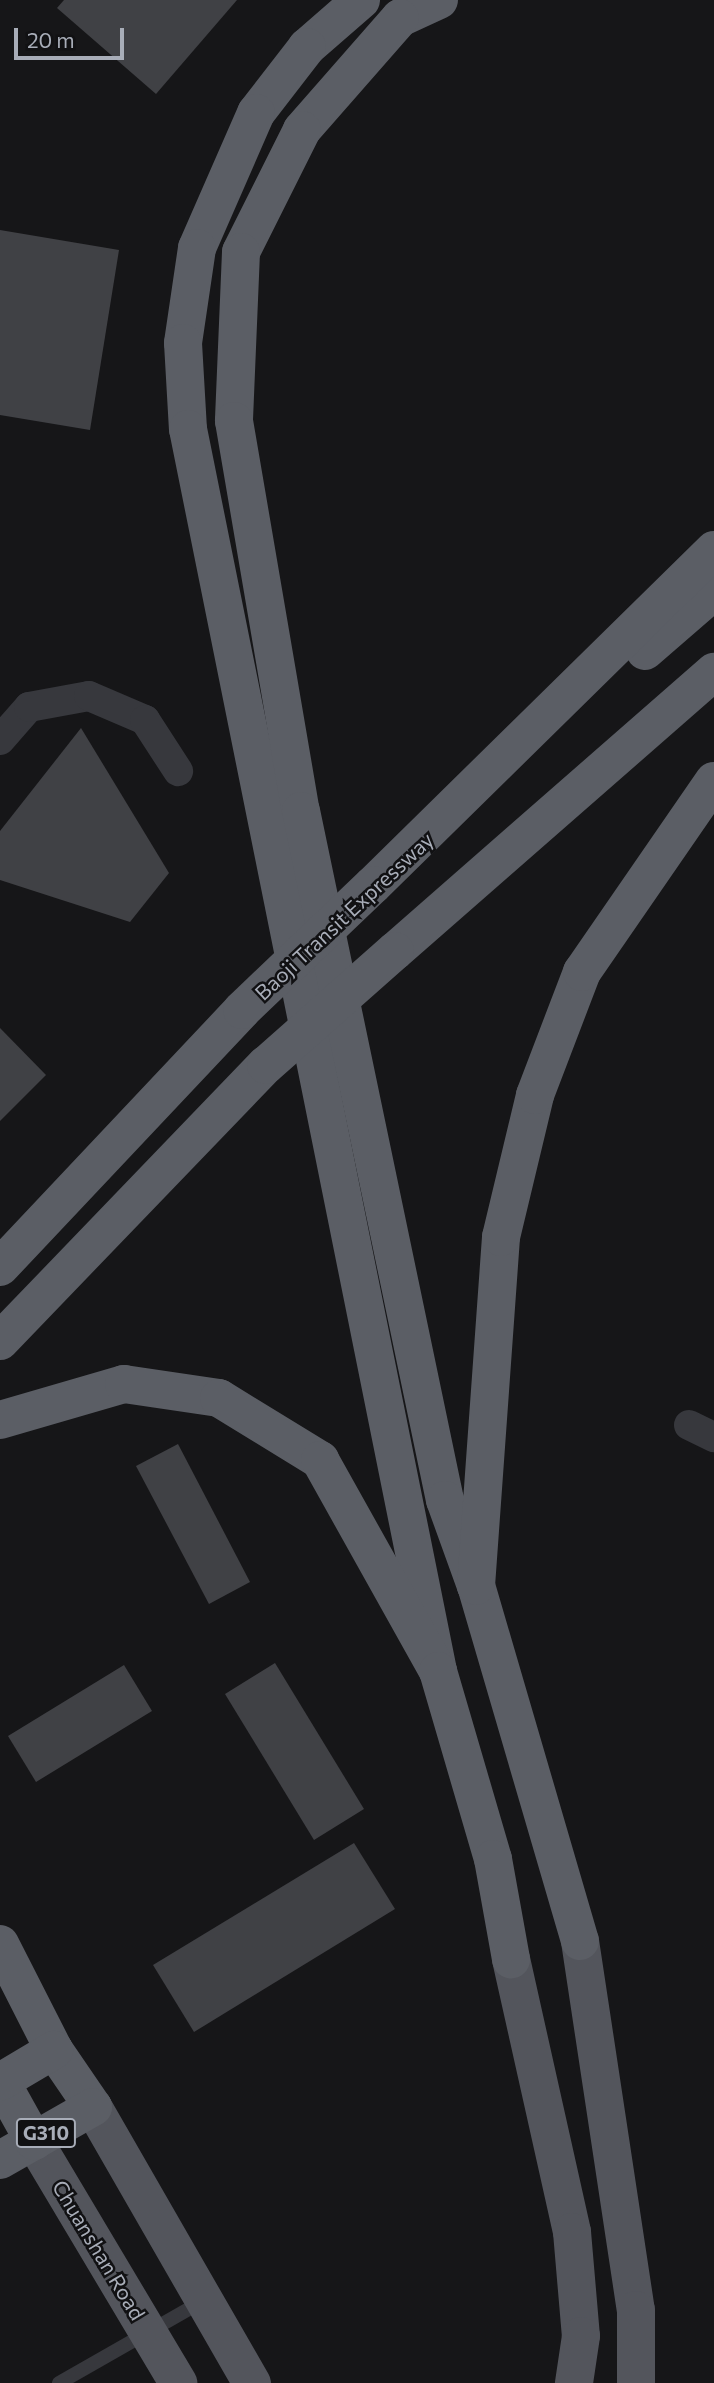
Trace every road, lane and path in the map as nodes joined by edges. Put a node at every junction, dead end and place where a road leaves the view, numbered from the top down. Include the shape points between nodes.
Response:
1 (362, 0) edge
2 (439, 0) edge
3 (714, 550) edge
4 (714, 592) edge
5 (714, 672) edge
6 (0, 740) edge
7 (178, 771) dead end
8 (714, 780) edge
9 (373, 885) junction
10 (0, 1267) edge
11 (0, 1341) edge
12 (0, 1420) edge
13 (476, 1586) junction
14 (438, 1671) junction
15 (580, 1941) joint
16 (0, 1944) edge
17 (511, 1959) joint
18 (54, 2050) junction
19 (0, 2081) edge
20 (93, 2107) junction
21 (34, 2141) junction
22 (0, 2160) edge
23 (204, 2300) junction
24 (148, 2333) junction
25 (59, 2383) edge
26 (178, 2383) edge
27 (252, 2383) edge
28 (574, 2383) edge
29 (636, 2383) edge

1 - 14 highway via 307,47 256,113 197,248 183,343 188,429
2 - 13 highway via 400,18 302,130 241,252 234,421 300,811 445,1500
3 - 9 highway
4 - 9 highway, Baoji Transit Expressway
5 - 11 highway, bridge via 266,1065
6 - 7 street via 29,707 89,696 145,720
8 - 13 highway via 582,972 535,1095 501,1237
9 - 10 highway, Baoji Transit Expressway, bridge via 242,1010
12 - 14 highway via 124,1384 219,1398 320,1460
13 - 15 highway
14 - 17 highway via 493,1859
15 - 29 main road via 636,2310
16 - 18 highway
17 - 28 main road via 572,2232 582,2336
18 - 19 highway, G310
18 - 20 highway
19 - 21 highway, Chuanshan Road / G310
20 - 21 highway, G310
20 - 23 main road
21 - 22 highway, G310
21 - 24 main road, Chuanshan Road
23 - 24 lane
23 - 27 main road
24 - 25 lane
24 - 26 main road, Chuanshan Road

